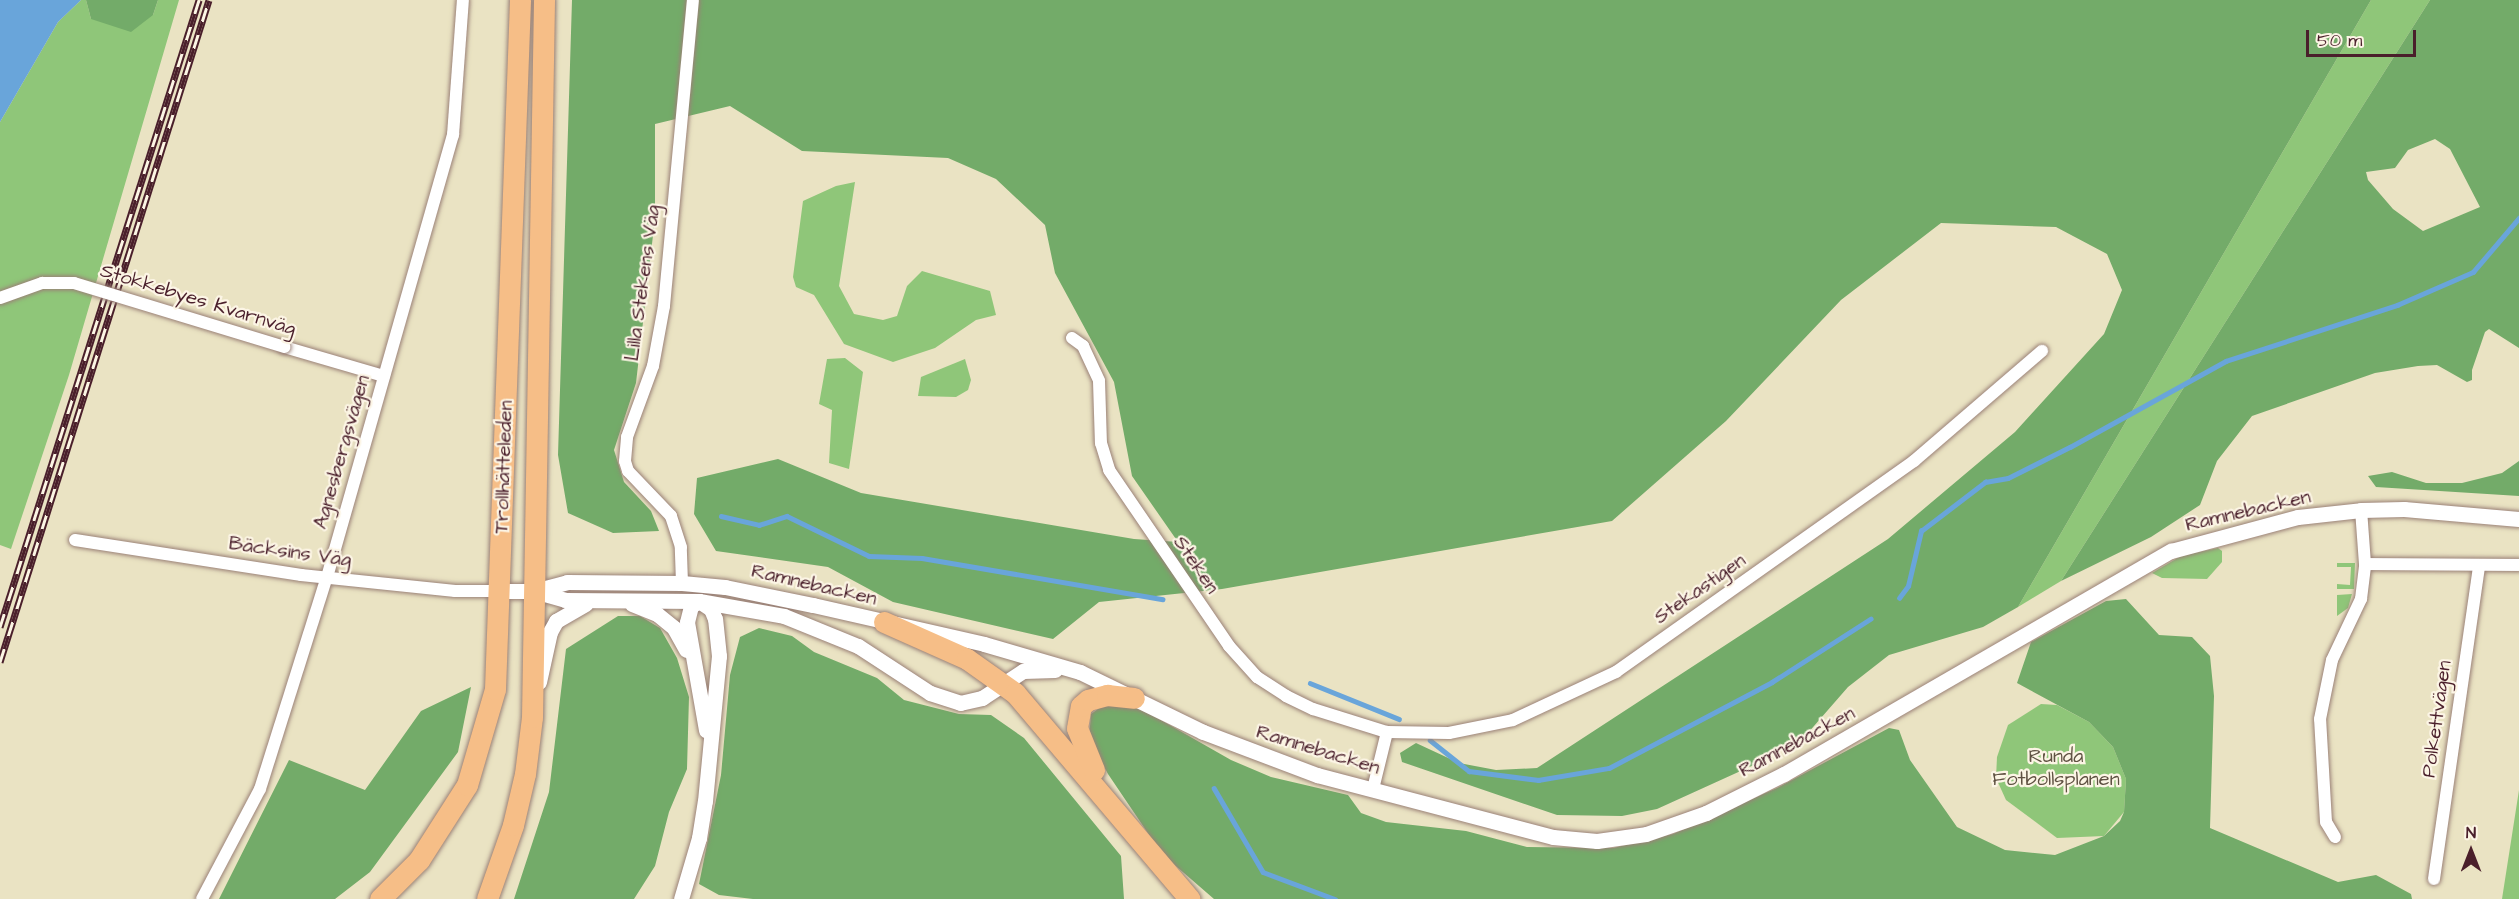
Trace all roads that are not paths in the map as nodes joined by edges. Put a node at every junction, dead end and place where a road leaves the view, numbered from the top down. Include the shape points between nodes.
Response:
1 (463, 0) edge
2 (520, 0) edge
3 (544, 0) edge
4 (693, 0) edge
5 (0, 298) edge
6 (1072, 338) dead end
7 (2042, 351) dead end
8 (384, 376) junction
9 (2361, 510) junction
10 (2519, 519) edge
11 (75, 540) dead end
12 (2365, 564) junction
13 (2480, 565) junction
14 (2519, 566) edge
15 (327, 577) junction
16 (682, 584) junction
17 (501, 591) junction
18 (534, 591) junction
19 (597, 600) junction
20 (623, 600) junction
21 (699, 601) junction
22 (884, 622) junction
23 (1080, 672) junction
24 (1002, 683) junction
25 (698, 685) junction
26 (1134, 698) junction
27 (532, 717) junction
28 (1387, 732) junction
29 (709, 747) junction
30 (1373, 789) junction
31 (1116, 810) junction
32 (2335, 837) dead end
33 (2434, 879) dead end
34 (202, 899) edge
35 (380, 899) edge
36 (487, 899) edge
37 (681, 899) edge
38 (1190, 899) edge

1 - 8 street, Agnesbergsvägen via 453,135
2 - 17 highway, Trollhätteleden
3 - 18 highway, Trollhätteleden
4 - 16 street, Lilla Stekens Väg via 664,306 653,366 627,437 625,461 628,471 671,516 681,547
5 - 8 street, Stokkebyes Kvarnväg, bridge via 42,283 74,283
6 - 28 street, Steken via 1083,346 1100,381 1101,443 1109,470 1229,646 1257,676 1286,696 1313,709
7 - 28 street, Stekastigen via 1914,461 1616,672 1513,720 1449,732
8 - 15 street, Agnesbergsvägen
9 - 10 street, Ramnebacken via 2404,509
9 - 12 street
9 - 30 street, Ramnebacken via 2288,519 2171,551 1784,774 1706,813 1646,834 1597,841 1552,837
11 - 15 street, Bäcksins Väg
12 - 13 street
12 - 32 street via 2361,599 2332,660 2320,719 2326,822
13 - 14 street
13 - 33 street, Polkettvägen
15 - 17 street, Bäcksins Väg via 455,591
15 - 34 street, Agnesbergsvägen via 260,789
16 - 18 street, Ramnebacken via 567,582
16 - 21 street
16 - 22 street, Ramnebacken via 766,594
17 - 18 street, Ramnebacken
17 - 35 highway, Trollhätteleden via 495,689 474,767 449,816 418,860
18 - 19 street, Ramnebacken via 565,600
18 - 27 highway, Trollhätteleden
19 - 20 street, Ramnebacken
19 - 27 street, Ramnebacken via 565,613 556,621 550,632
20 - 21 street, Ramnebacken
20 - 25 street via 657,614 674,628
21 - 24 street, Ramnebacken via 784,616 831,633 948,701 972,702
21 - 25 street via 692,606 687,622
21 - 29 street via 711,609 718,630
22 - 23 street, Ramnebacken
22 - 24 highway via 943,647
23 - 24 street, Ramnebacken via 1032,669
23 - 26 street, Ramnebacken
24 - 31 highway via 1050,731
25 - 29 street
26 - 30 street, Ramnebacken via 1259,755
26 - 31 highway via 1096,697 1082,706 1078,715 1080,743
27 - 36 highway, Trollhätteleden via 513,825
28 - 30 street
29 - 37 street via 699,838
31 - 38 highway

